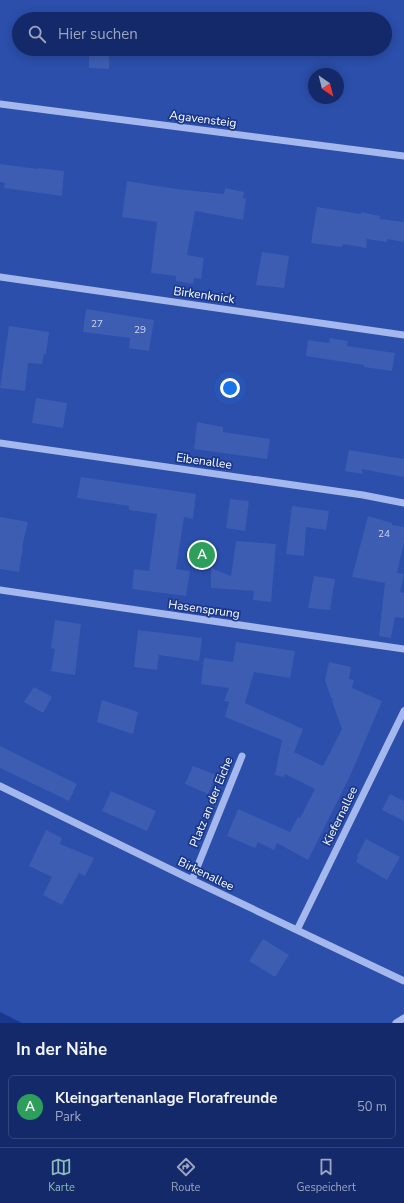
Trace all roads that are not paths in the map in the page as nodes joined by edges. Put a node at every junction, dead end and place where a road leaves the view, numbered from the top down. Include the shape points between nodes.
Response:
1 (0, 104) edge
2 (404, 156) edge
3 (0, 277) edge
4 (404, 335) edge
5 (0, 443) edge
6 (404, 503) edge
7 (0, 590) edge
8 (404, 649) edge
9 (404, 711) edge
10 (242, 756) dead end
11 (0, 786) edge
12 (192, 880) junction
13 (296, 930) junction
14 (404, 981) edge
15 (404, 1018) edge
16 (396, 1023) edge

1 - 2 lane, Agavensteig
3 - 4 lane, Birkenknick
5 - 6 lane, Eibenallee
7 - 8 lane, Hasensprung
9 - 13 lane, Kiefernallee
10 - 12 lane, Platz an der Eiche
11 - 12 lane, Birkenallee
12 - 13 lane, Birkenallee
13 - 14 lane, Birkenallee
15 - 16 lane

